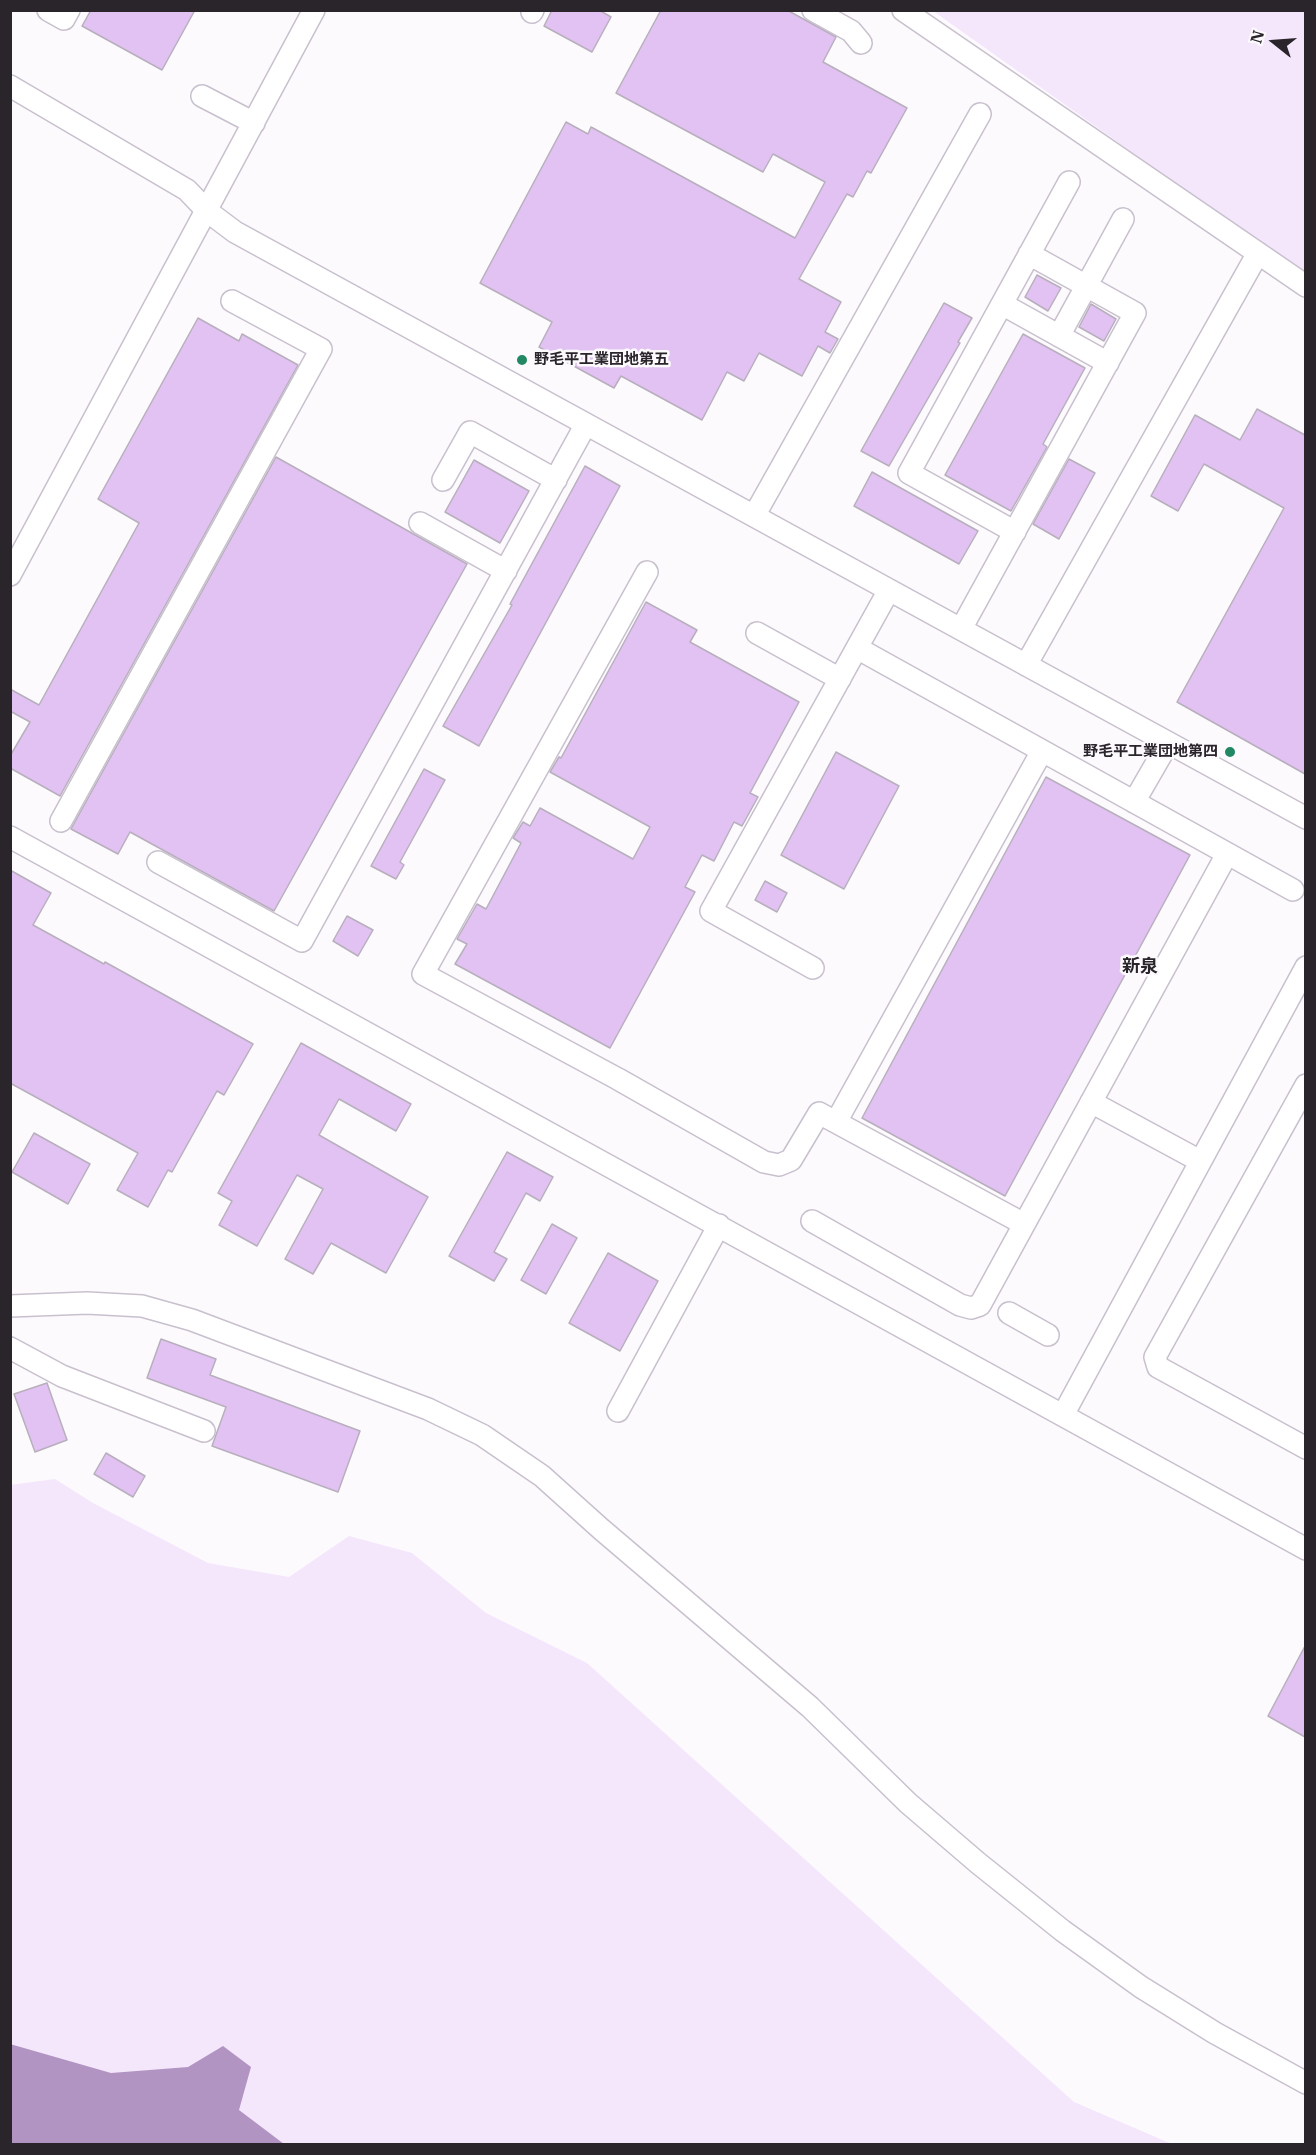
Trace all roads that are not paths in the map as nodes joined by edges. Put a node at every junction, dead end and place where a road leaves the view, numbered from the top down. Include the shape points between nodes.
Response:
1 (48, 10) edge
2 (69, 10) edge
3 (314, 10) edge
4 (813, 10) edge
5 (903, 10) edge
6 (861, 43) dead end
7 (10, 86) edge
8 (202, 96) dead end
9 (980, 114) dead end
10 (254, 123) junction
11 (1070, 182) dead end
12 (207, 211) junction
13 (1124, 219) dead end
14 (1258, 253) junction
15 (1029, 254) junction
16 (1086, 286) junction
17 (1305, 286) edge
18 (232, 301) dead end
19 (1002, 304) junction
20 (1059, 336) junction
21 (1108, 363) junction
22 (586, 424) junction
23 (443, 480) dead end
24 (556, 480) junction
25 (754, 516) junction
26 (420, 523) dead end
27 (1014, 532) junction
28 (506, 571) junction
29 (647, 572) dead end
30 (10, 575) edge
31 (890, 590) junction
32 (961, 629) junction
33 (757, 633) dead end
34 (857, 648) junction
35 (1026, 665) junction
36 (840, 679) junction
37 (1168, 743) junction
38 (1042, 751) junction
39 (1134, 802) junction
40 (1305, 818) edge
41 (61, 821) dead end
42 (10, 837) edge
43 (1227, 854) junction
44 (158, 862) dead end
45 (1293, 890) dead end
46 (1305, 967) edge
47 (813, 968) dead end
48 (1305, 1084) edge
49 (1091, 1102) junction
50 (836, 1122) junction
51 (1200, 1161) junction
52 (812, 1221) dead end
53 (1024, 1224) junction
54 (719, 1225) junction
55 (10, 1306) edge
56 (1008, 1313) dead end
57 (1048, 1335) dead end
58 (10, 1348) edge
59 (618, 1411) dead end
60 (1063, 1415) junction
61 (204, 1431) dead end
62 (1305, 1448) edge
63 (1305, 1549) edge
64 (1305, 2083) edge

1 - 2 street via 64,19
3 - 10 street
4 - 6 street via 851,30
5 - 14 street
7 - 12 street via 187,190
8 - 10 street
9 - 25 street
10 - 12 street
11 - 15 street
12 - 22 street via 235,232
12 - 30 street
13 - 16 street
14 - 17 street
14 - 35 street
15 - 16 street
15 - 19 street
16 - 20 street
16 - 21 street via 1135,313
18 - 41 street via 321,349
19 - 20 street
19 - 27 street via 909,473
20 - 21 street
21 - 27 street
22 - 24 street
22 - 25 street
23 - 24 street via 470,432
24 - 28 street
25 - 31 street
26 - 28 street
27 - 32 street
28 - 44 street via 303,941
29 - 50 street via 423,974 764,1162 779,1165 791,1160 819,1113
31 - 32 street
31 - 34 street
32 - 35 street
33 - 36 street
34 - 36 street
34 - 38 street
35 - 37 street
36 - 47 street via 711,911
37 - 39 street
37 - 40 street
38 - 39 street
38 - 50 street
39 - 43 street
42 - 54 street
43 - 45 street
43 - 49 street
46 - 51 street
48 - 62 street via 1155,1357 1158,1367
49 - 51 street
49 - 53 street
50 - 53 street
51 - 60 street
52 - 53 street via 971,1308 980,1305
54 - 59 street
54 - 60 street
55 - 64 street via 142,1306 192,1320 428,1409 482,1435 542,1476 810,1707 917,1810 1063,1931 1140,1987
56 - 57 street
58 - 61 street via 62,1376
60 - 63 street

